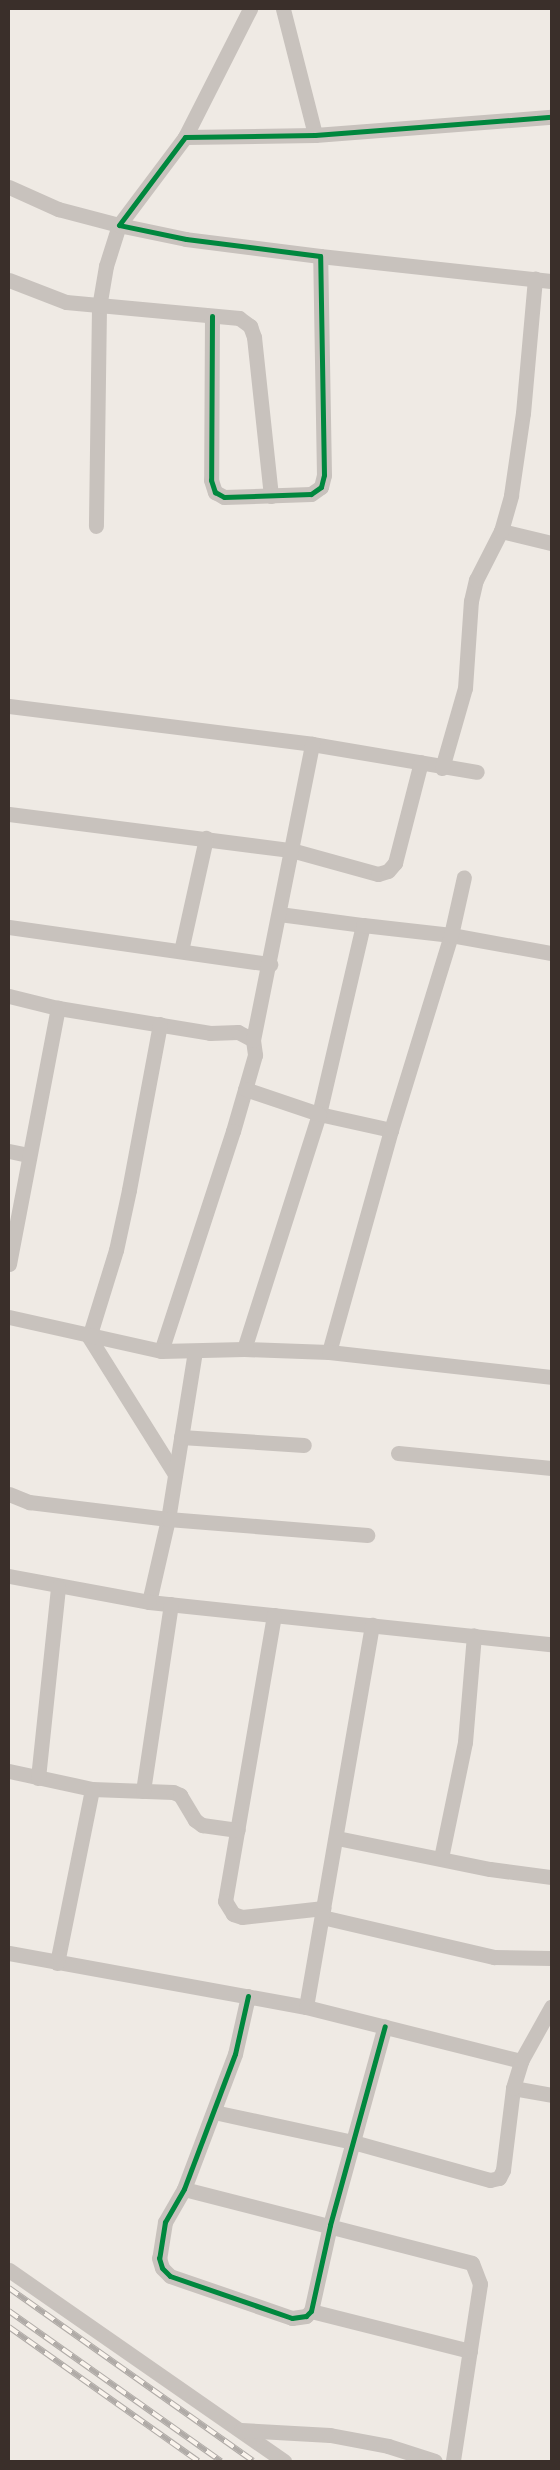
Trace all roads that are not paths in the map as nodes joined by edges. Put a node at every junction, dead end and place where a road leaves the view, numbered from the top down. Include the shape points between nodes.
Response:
1 (250, 9) edge
2 (283, 9) edge
3 (551, 117) edge
4 (315, 135) junction
5 (185, 137) junction
6 (9, 187) edge
7 (119, 225) junction
8 (320, 256) junction
9 (536, 279) junction
10 (9, 280) edge
11 (551, 281) edge
12 (99, 307) junction
13 (212, 316) junction
14 (271, 496) junction
15 (96, 526) dead end
16 (501, 531) junction
17 (551, 543) edge
18 (9, 706) edge
19 (312, 744) junction
20 (421, 762) junction
21 (442, 768) junction
22 (477, 772) dead end
23 (9, 814) edge
24 (206, 838) junction
25 (291, 850) junction
26 (464, 877) dead end
27 (279, 914) junction
28 (363, 925) junction
29 (9, 926) edge
30 (451, 935) junction
31 (181, 951) junction
32 (551, 953) edge
33 (270, 964) junction
34 (9, 996) edge
35 (58, 1008) junction
36 (160, 1024) junction
37 (253, 1040) junction
38 (245, 1089) junction
39 (319, 1114) junction
40 (391, 1130) junction
41 (9, 1151) edge
42 (28, 1155) junction
43 (9, 1264) edge
44 (9, 1317) edge
45 (89, 1337) junction
46 (244, 1349) junction
47 (160, 1351) junction
48 (195, 1351) junction
49 (329, 1352) junction
50 (551, 1377) edge
51 (182, 1437) junction
52 (304, 1445) dead end
53 (398, 1453) dead end
54 (551, 1468) edge
55 (176, 1474) junction
56 (9, 1494) edge
57 (168, 1519) junction
58 (367, 1535) dead end
59 (9, 1576) edge
60 (58, 1587) junction
61 (149, 1602) junction
62 (171, 1604) junction
63 (274, 1614) junction
64 (372, 1625) junction
65 (474, 1636) junction
66 (551, 1644) edge
67 (9, 1771) edge
68 (38, 1778) junction
69 (92, 1789) junction
70 (143, 1791) junction
71 (238, 1830) junction
72 (337, 1838) junction
73 (441, 1858) junction
74 (551, 1877) edge
75 (323, 1913) junction
76 (9, 1954) edge
77 (551, 1958) edge
78 (57, 1963) junction
79 (248, 1996) junction
80 (306, 2007) junction
81 (551, 2007) edge
82 (384, 2026) junction
83 (521, 2061) junction
84 (513, 2088) junction
85 (551, 2095) edge
86 (214, 2112) junction
87 (353, 2142) junction
88 (184, 2190) junction
89 (330, 2225) junction
90 (9, 2270) edge
91 (311, 2311) junction
92 (470, 2351) junction
93 (241, 2430) junction
94 (284, 2461) edge
95 (435, 2461) edge
96 (453, 2461) edge

1 - 5 street
2 - 4 street
3 - 4 street
4 - 5 street
5 - 7 street
6 - 7 street via 58,208
7 - 8 street via 186,239
7 - 12 street via 106,266
8 - 9 street
8 - 14 street via 324,475 321,486 311,494
9 - 11 street
9 - 16 street via 523,413
10 - 12 street via 66,302
12 - 13 street
12 - 15 street
13 - 14 street via 239,318 250,326 254,337
13 - 14 street via 210,480 215,492 224,497
16 - 17 street
16 - 21 street via 476,580 471,601 465,688
18 - 19 street
19 - 20 street
19 - 25 street
20 - 21 street
20 - 25 street via 395,864 388,871 378,874
21 - 22 street
23 - 24 street
24 - 25 street
24 - 31 street
25 - 27 street
26 - 30 street
27 - 28 street
27 - 33 street
28 - 30 street
28 - 39 street
29 - 31 street
30 - 32 street
30 - 40 street
31 - 33 street
33 - 37 street
34 - 35 street
35 - 36 street
35 - 42 street
36 - 37 street via 210,1033 238,1032
36 - 45 street via 125,1207
37 - 38 street via 255,1055
38 - 39 street
38 - 47 street
39 - 40 street
39 - 46 street
40 - 49 street
41 - 42 street
42 - 43 street
44 - 45 street
45 - 47 street
45 - 55 street
46 - 48 street
46 - 49 street
47 - 48 street
48 - 51 street
49 - 50 street
51 - 52 street
51 - 55 street
53 - 54 street
55 - 57 street
56 - 57 street via 29,1502
57 - 58 street
57 - 61 street
59 - 60 street
60 - 61 street
60 - 68 street
61 - 62 street
62 - 63 street
62 - 70 street
63 - 64 street
63 - 71 street
64 - 65 street
64 - 72 street
65 - 66 street
65 - 73 street via 459,1780
67 - 68 street
68 - 69 street
69 - 70 street
69 - 78 street
70 - 71 street via 173,1792 180,1796 195,1820 202,1825
71 - 75 street via 226,1901 233,1914 242,1917
72 - 73 street
72 - 75 street
73 - 74 street
75 - 77 street via 494,1957
75 - 80 street
76 - 78 street
78 - 79 street
79 - 80 street
79 - 86 street via 235,2054
80 - 82 street
81 - 83 street
82 - 83 street
82 - 87 street
83 - 84 street
84 - 85 street
84 - 87 street via 503,2170 499,2178 490,2180
86 - 87 street
86 - 88 street
87 - 89 street
88 - 89 street
88 - 91 street via 165,2222 159,2258 162,2268 170,2276 292,2318 306,2316
89 - 91 street
89 - 92 street via 472,2263 480,2284
90 - 93 street
91 - 92 street
92 - 96 street
93 - 94 street
93 - 95 street via 330,2435 388,2446

